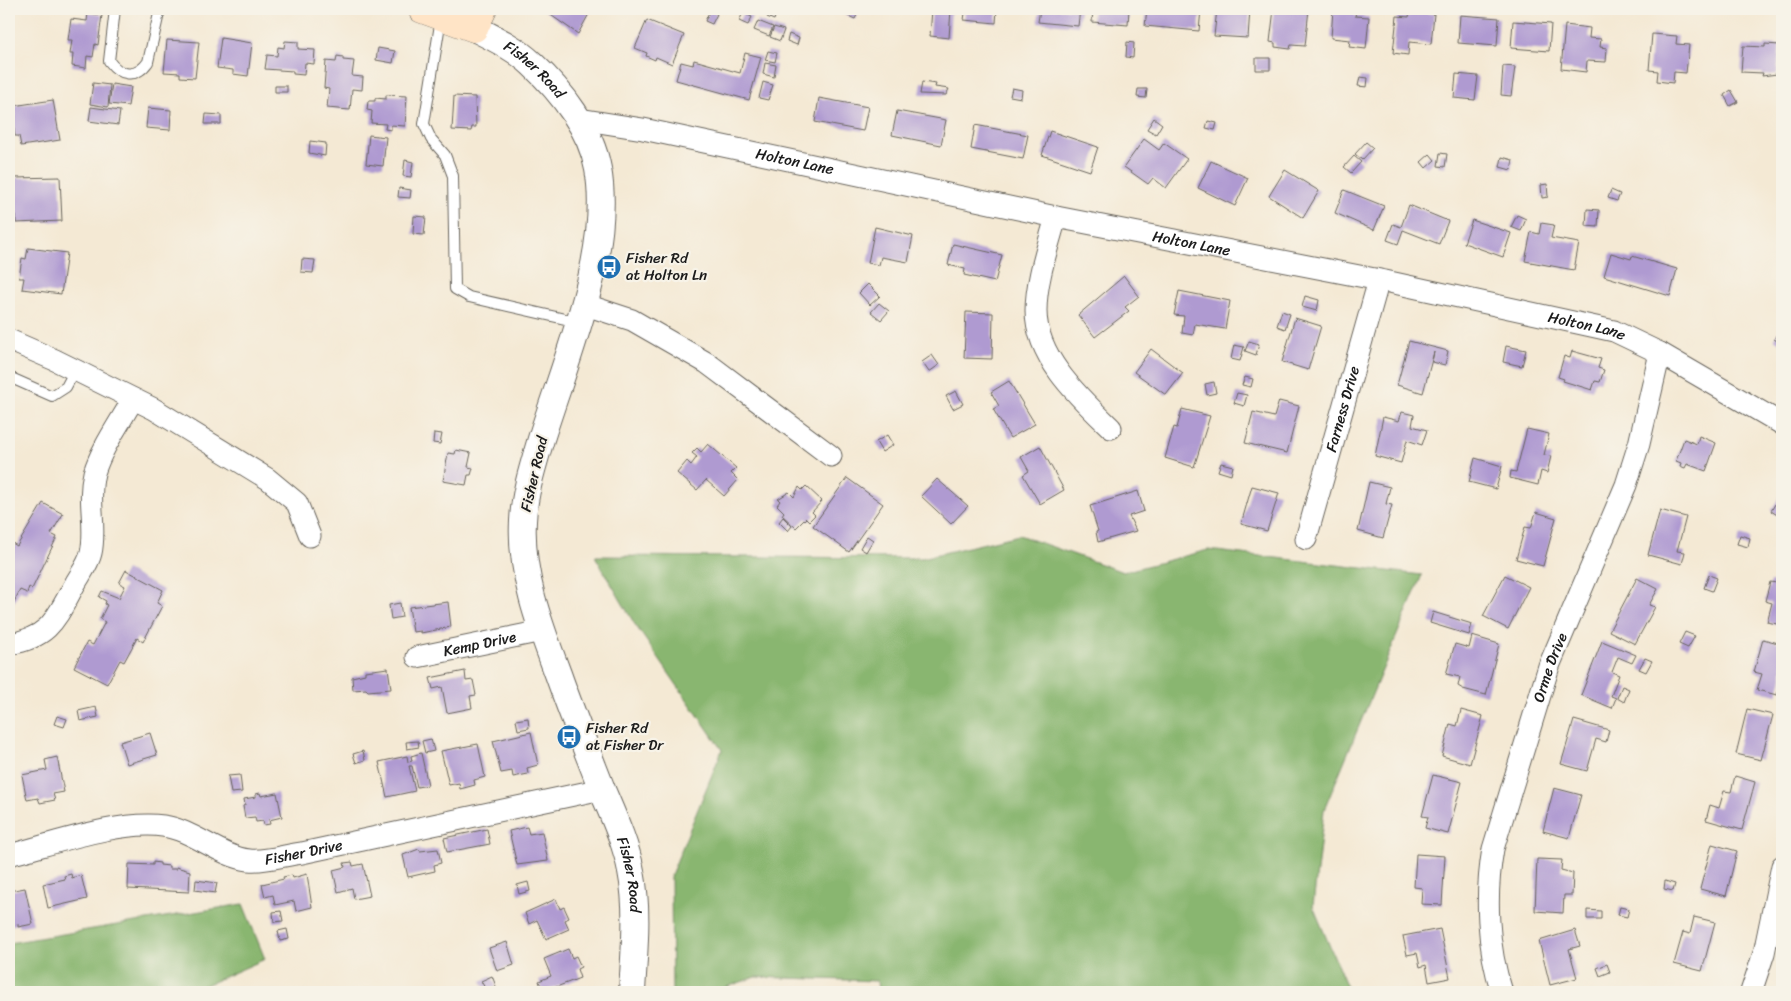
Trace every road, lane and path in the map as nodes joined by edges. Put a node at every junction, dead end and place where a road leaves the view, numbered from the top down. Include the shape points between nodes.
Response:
1 (115, 9) edge
2 (160, 9) edge
3 (432, 12) edge
4 (478, 18) edge
5 (579, 118) junction
6 (1056, 217) junction
7 (1379, 280) junction
8 (581, 313) junction
9 (10, 343) edge
10 (1660, 353) junction
11 (75, 370) junction
12 (9, 377) edge
13 (133, 399) junction
14 (1782, 424) edge
15 (1111, 428) dead end
16 (832, 456) dead end
17 (310, 536) dead end
18 (1306, 539) dead end
19 (542, 631) junction
20 (9, 644) edge
21 (417, 657) dead end
22 (602, 790) junction
23 (9, 855) edge
24 (1782, 866) edge
25 (632, 992) edge
26 (1502, 992) edge
27 (1751, 992) edge

1 - 2 lane via 109,61 122,74 132,74 148,62
3 - 4 main road
3 - 8 lane via 424,124 430,139 445,155 453,176 455,289 469,297
4 - 5 street, Fisher Road via 505,44 532,63
5 - 6 street, Holton Lane
5 - 8 street, Fisher Road via 598,170 601,209 598,245
6 - 7 street, Holton Lane
6 - 15 street via 1036,310 1041,340 1062,375
7 - 10 street, Holton Lane via 1614,331
7 - 18 street, Farness Drive
8 - 16 street via 632,320 692,354
8 - 19 street, Fisher Road via 538,449 523,522 528,579
9 - 11 street
10 - 14 street, Holton Lane
10 - 26 street, Orme Drive via 1626,485 1549,666 1493,849 1488,901 1493,959
11 - 12 lane via 66,387 52,396
11 - 13 street
13 - 17 street via 268,479 297,503
13 - 20 street via 94,472 90,490 91,555 56,618 44,632 30,641
19 - 21 street, Kemp Drive
19 - 22 street, Fisher Road
22 - 23 street, Fisher Drive via 259,860 240,858 176,829 151,825 108,831
22 - 25 street, Fisher Road via 624,842 631,872 635,904
24 - 27 street via 1764,953

